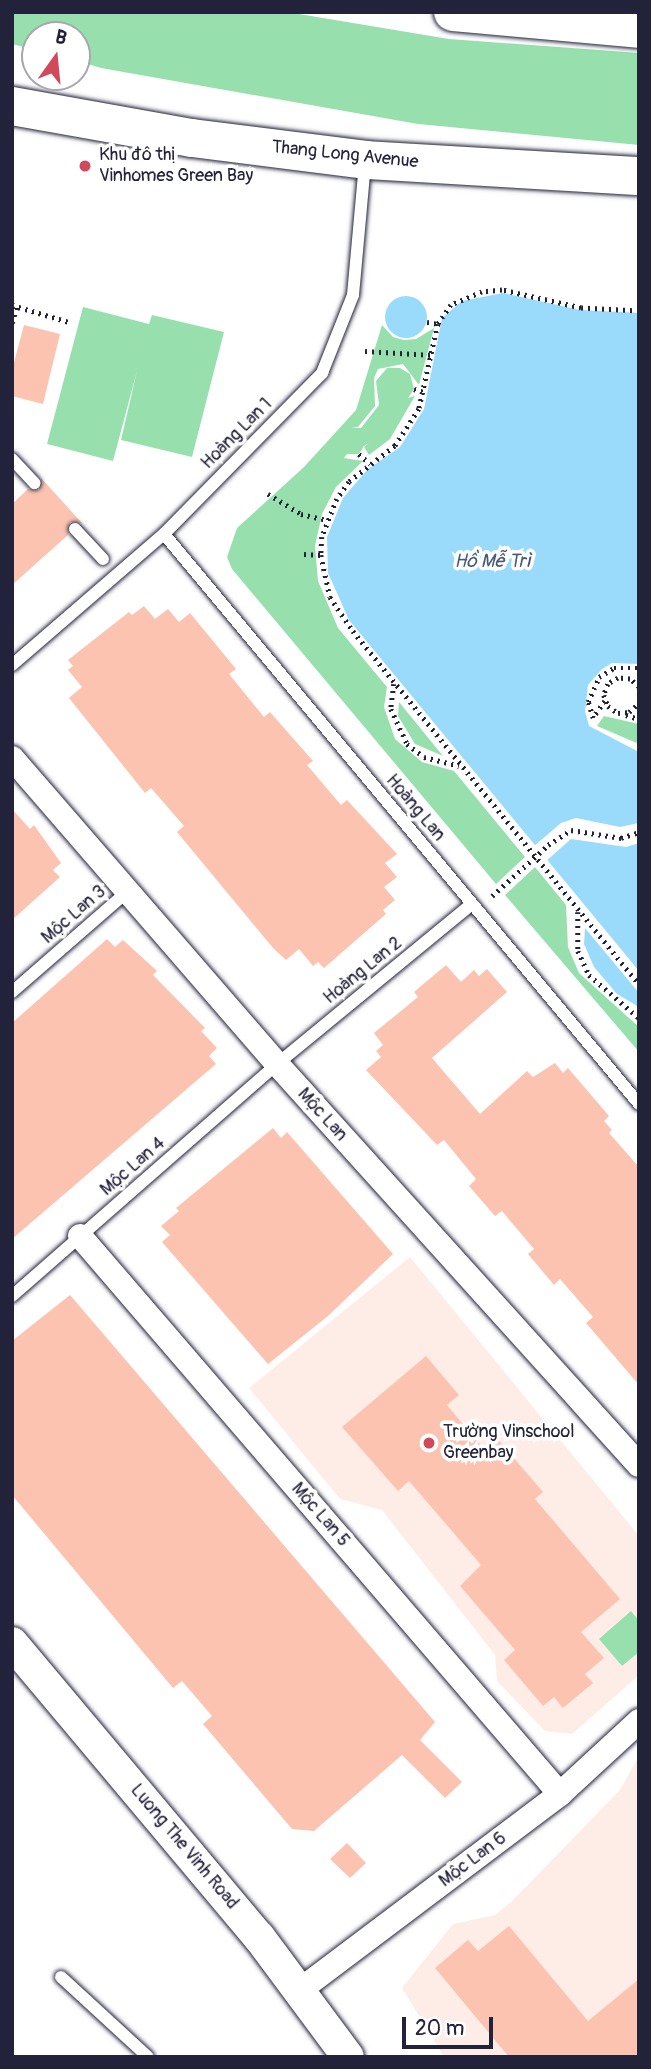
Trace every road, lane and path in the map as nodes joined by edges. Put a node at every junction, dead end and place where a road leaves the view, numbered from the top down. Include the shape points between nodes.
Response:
1 (453, 12) edge
2 (639, 29) edge
3 (12, 106) edge
4 (366, 160) junction
5 (639, 176) edge
6 (14, 306) edge
7 (639, 311) edge
8 (69, 322) dead end
9 (427, 322) dead end
10 (12, 323) edge
11 (438, 324) junction
12 (365, 351) dead end
13 (432, 355) junction
14 (414, 389) dead end
15 (424, 392) junction
16 (359, 454) dead end
17 (12, 459) edge
18 (370, 464) junction
19 (34, 483) dead end
20 (268, 494) dead end
21 (327, 520) junction
22 (75, 529) dead end
23 (164, 534) junction
24 (304, 554) dead end
25 (321, 555) junction
26 (103, 559) dead end
27 (12, 665) edge
28 (614, 668) junction
29 (639, 668) edge
30 (618, 678) junction
31 (394, 684) junction
32 (639, 687) edge
33 (605, 701) junction
34 (639, 703) edge
35 (624, 714) junction
36 (639, 719) edge
37 (12, 758) edge
38 (460, 766) junction
39 (639, 832) edge
40 (537, 857) junction
41 (127, 892) junction
42 (492, 896) dead end
43 (472, 904) junction
44 (578, 911) junction
45 (639, 984) edge
46 (12, 992) edge
47 (639, 1017) edge
48 (277, 1065) junction
49 (639, 1104) edge
50 (80, 1236) junction
51 (12, 1296) edge
52 (639, 1465) edge
53 (12, 1643) edge
54 (639, 1721) edge
55 (560, 1794) junction
56 (61, 1977) dead end
57 (300, 1990) junction
58 (148, 2057) edge
59 (348, 2057) edge

1 - 2 main road
3 - 4 main road, Thang Long Avenue via 192,138
4 - 5 main road, Thang Long Avenue
4 - 23 lane, Hoàng Lan 1 via 353,295 322,373
6 - 8 path
6 - 10 path
7 - 11 path via 581,308 492,289 451,305
9 - 11 path
11 - 13 path
12 - 13 path
13 - 15 path
14 - 15 path
15 - 18 path via 419,409 395,446
16 - 18 path
17 - 19 lane
18 - 21 path via 349,482
20 - 21 path via 301,514
21 - 25 path
22 - 26 lane
23 - 27 lane, Hoàng Lan 1
23 - 43 lane, Hoàng Lan
24 - 25 path
25 - 31 path via 325,584 337,609
28 - 29 path
28 - 30 path
28 - 33 path via 592,688 588,702 593,718
30 - 32 path via 630,679
30 - 33 path via 608,684
31 - 38 path
31 - 38 path via 391,709 407,744 424,758
33 - 35 path
34 - 35 path
35 - 36 path
37 - 41 street, Mộc Lan
38 - 40 path
39 - 40 path via 621,838 571,830
40 - 42 path
40 - 44 path
41 - 46 lane, Mộc Lan 3
41 - 48 street, Mộc Lan
43 - 48 lane, Hoàng Lan 2
43 - 49 lane, Hoàng Lan
44 - 45 path
44 - 47 path via 578,951 589,975
48 - 50 lane, Mộc Lan 4
48 - 52 street, Mộc Lan
50 - 51 lane, Mộc Lan 4
50 - 55 street, Mộc Lan 5
53 - 57 street, Luong The Vinh Road
54 - 55 street, Mộc Lan 6
55 - 57 street, Mộc Lan 6
56 - 58 lane
57 - 59 street, Luong The Vinh Road

